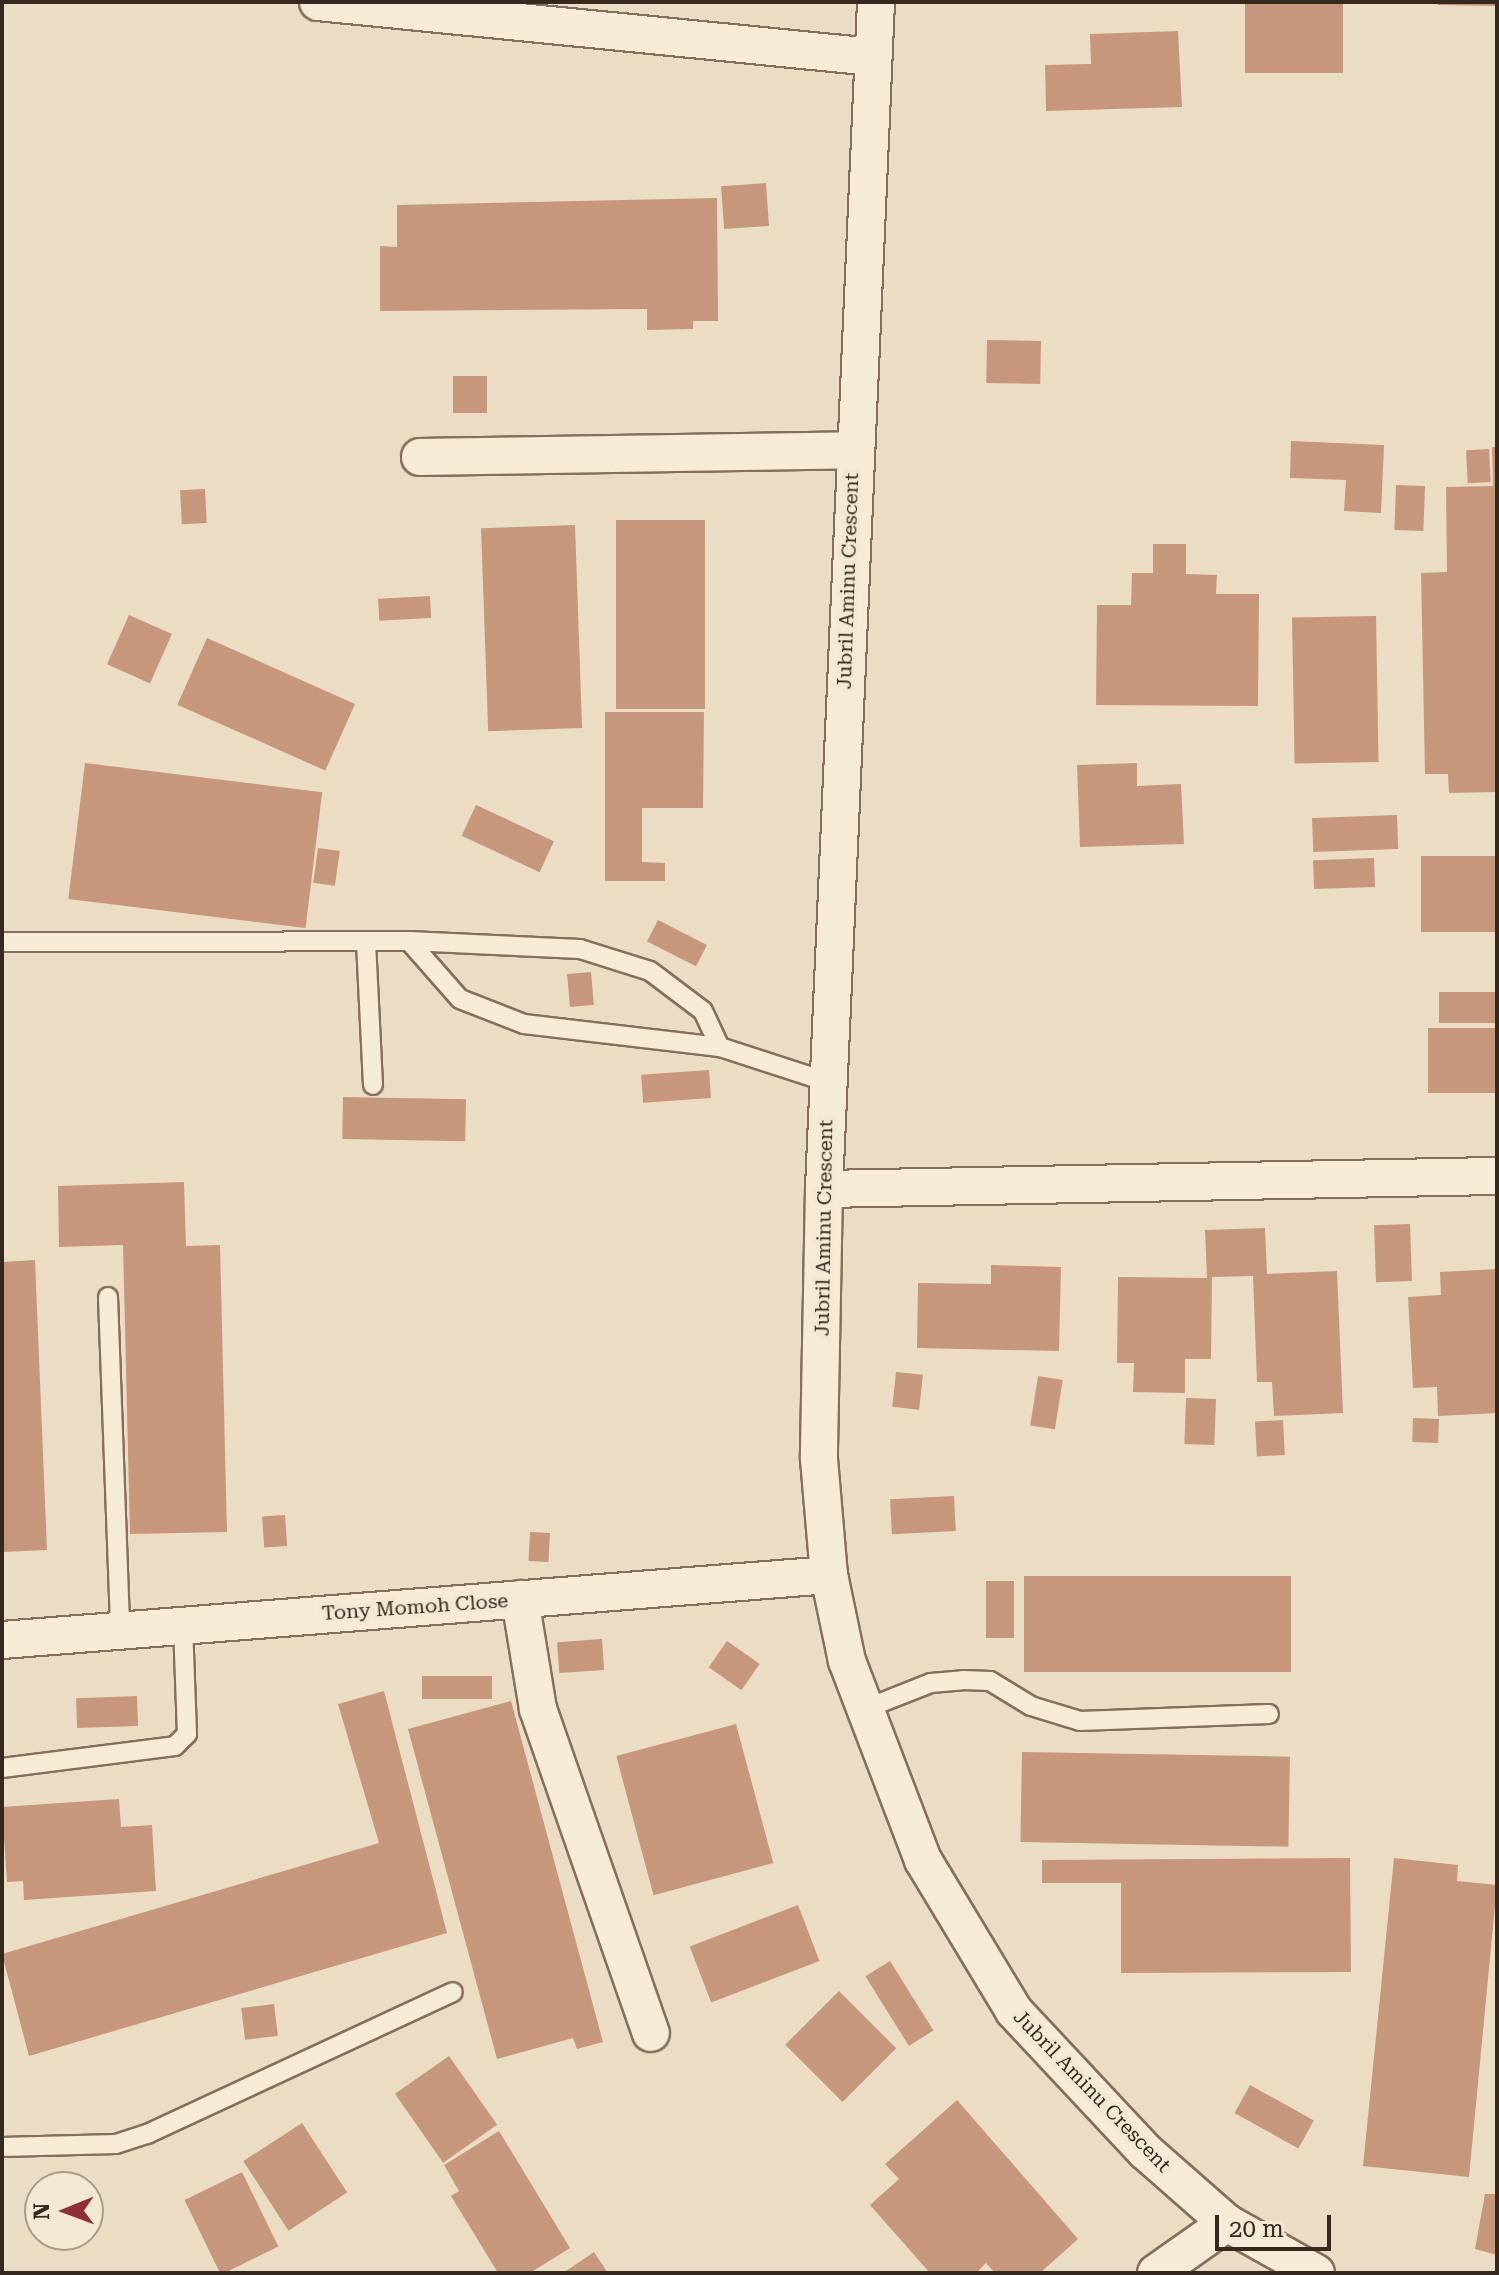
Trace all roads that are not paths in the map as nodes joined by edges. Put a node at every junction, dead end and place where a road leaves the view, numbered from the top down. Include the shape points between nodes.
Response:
1 (318, 2) edge
2 (876, 2) edge
3 (446, 7) edge
4 (873, 57) junction
5 (853, 450) junction
6 (420, 457) dead end
7 (409, 941) junction
8 (2, 942) edge
9 (366, 942) junction
10 (720, 1047) junction
11 (828, 1082) junction
12 (373, 1085) dead end
13 (1497, 1176) edge
14 (824, 1189) junction
15 (108, 1297) dead end
16 (829, 1575) junction
17 (520, 1599) junction
18 (183, 1626) junction
19 (120, 1631) junction
20 (2, 1640) edge
21 (865, 1709) junction
22 (1269, 1714) dead end
23 (2, 1768) edge
24 (453, 1992) dead end
25 (651, 2033) dead end
26 (2, 2147) edge
27 (1227, 2223) junction
28 (1156, 2273) edge
29 (1316, 2273) edge

1 - 3 street
2 - 4 street, Jubril Aminu Crescent
3 - 4 street
4 - 5 street, Jubril Aminu Crescent
5 - 6 street
5 - 11 street, Jubril Aminu Crescent
7 - 9 lane
7 - 10 lane via 460,999 524,1024
7 - 10 lane via 580,949 650,971 703,1011
8 - 9 lane
9 - 12 lane
10 - 11 lane
11 - 14 street, Jubril Aminu Crescent
13 - 14 street
14 - 16 street, Jubril Aminu Crescent via 819,1459
15 - 19 lane
16 - 17 street, Tony Momoh Close
16 - 21 street, Jubril Aminu Crescent
17 - 18 street, Tony Momoh Close
17 - 25 street via 538,1709
18 - 19 street, Tony Momoh Close
18 - 23 lane via 187,1734 175,1746
19 - 20 street, Tony Momoh Close
21 - 22 lane via 931,1683 963,1680 990,1681 1031,1706 1080,1721
21 - 27 street, Jubril Aminu Crescent via 923,1860 1014,2011 1145,2151
24 - 26 lane via 147,2134 116,2144
27 - 28 street
27 - 29 street, Jubril Aminu Crescent

